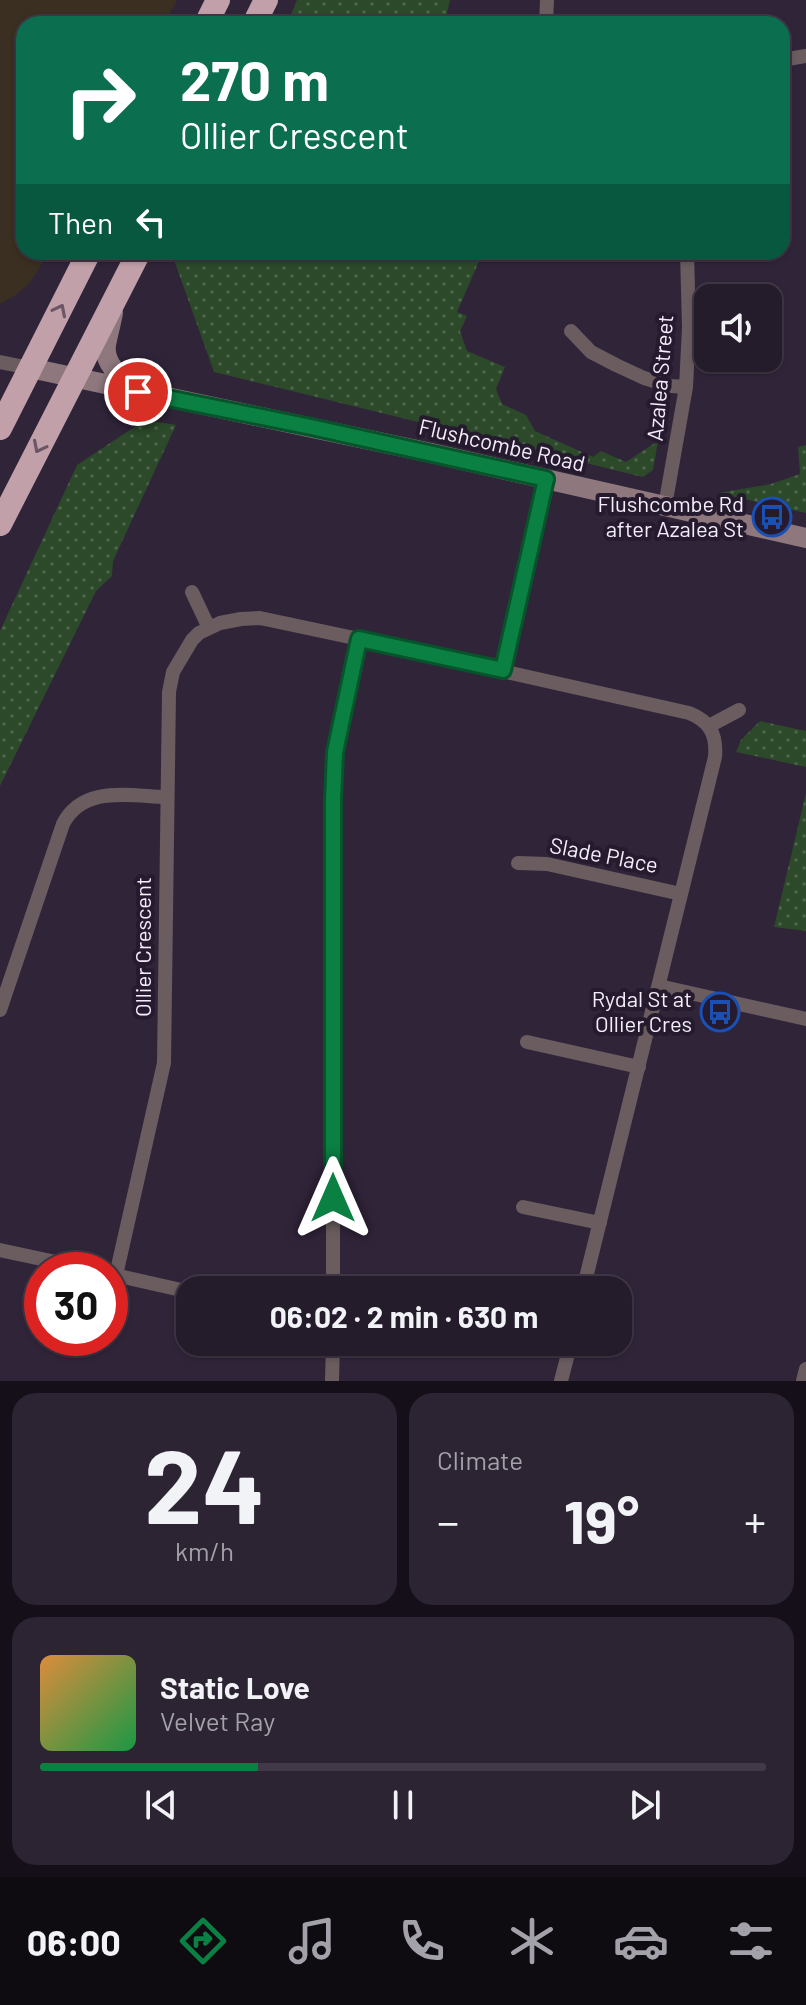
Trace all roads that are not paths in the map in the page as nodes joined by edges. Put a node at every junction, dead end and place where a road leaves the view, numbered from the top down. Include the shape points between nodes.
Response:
1 (85, 260) edge
2 (135, 260) edge
3 (687, 260) edge
4 (114, 301) junction
5 (689, 327) junction
6 (694, 328) edge
7 (571, 331) dead end
8 (0, 362) edge
9 (30, 368) junction
10 (75, 378) junction
11 (686, 387) junction
12 (138, 392) junction
13 (0, 428) edge
14 (546, 479) junction
15 (665, 506) junction
16 (0, 524) edge
17 (806, 538) edge
18 (192, 592) dead end
19 (209, 628) junction
20 (359, 639) junction
21 (503, 670) junction
22 (739, 710) dead end
23 (709, 726) junction
24 (166, 797) junction
25 (518, 863) dead end
26 (681, 894) junction
27 (659, 986) junction
28 (0, 1010) edge
29 (806, 1019) edge
30 (527, 1042) dead end
31 (639, 1067) junction
32 (523, 1207) dead end
33 (600, 1223) junction
34 (0, 1250) edge
35 (118, 1252) edge
36 (24, 1255) edge
37 (333, 1276) edge
38 (587, 1276) edge
39 (128, 1278) edge
40 (176, 1289) edge
41 (333, 1356) edge
42 (567, 1356) edge
43 (806, 1369) edge
44 (332, 1381) edge
45 (561, 1381) edge
46 (803, 1381) edge

9 -> 1 highway
2 - 4 highway
3 - 5 street, Azalea Street
4 - 10 highway
4 - 12 street via 108,358
5 - 6 street
5 - 11 street, Azalea Street
7 - 11 street via 591,352 616,365 644,378
8 - 9 street, Flushcombe Road
9 - 10 street, Flushcombe Road
9 - 13 highway
10 - 12 street, Flushcombe Road
10 -> 16 highway
11 - 15 street, Azalea Street
12 - 14 street, Flushcombe Road
14 - 15 street, Flushcombe Road
14 - 21 street
15 - 17 street, Flushcombe Road
18 - 19 street
19 - 20 street via 260,618
19 - 24 street, Ollier Crescent via 184,651 170,682
20 - 21 street
20 - 37 street via 335,752
21 - 23 street via 689,713
22 - 23 street
23 - 26 street via 715,757
24 - 28 street via 96,797 68,815
24 - 35 street, Ollier Crescent via 164,1063
25 - 26 street, Slade Place via 547,864
26 - 27 street
27 - 29 street
27 - 31 street
30 - 31 street
31 - 33 street
32 - 33 street
33 - 38 street
34 - 36 street
39 - 40 street
41 - 44 street
42 - 45 street
43 - 46 street

